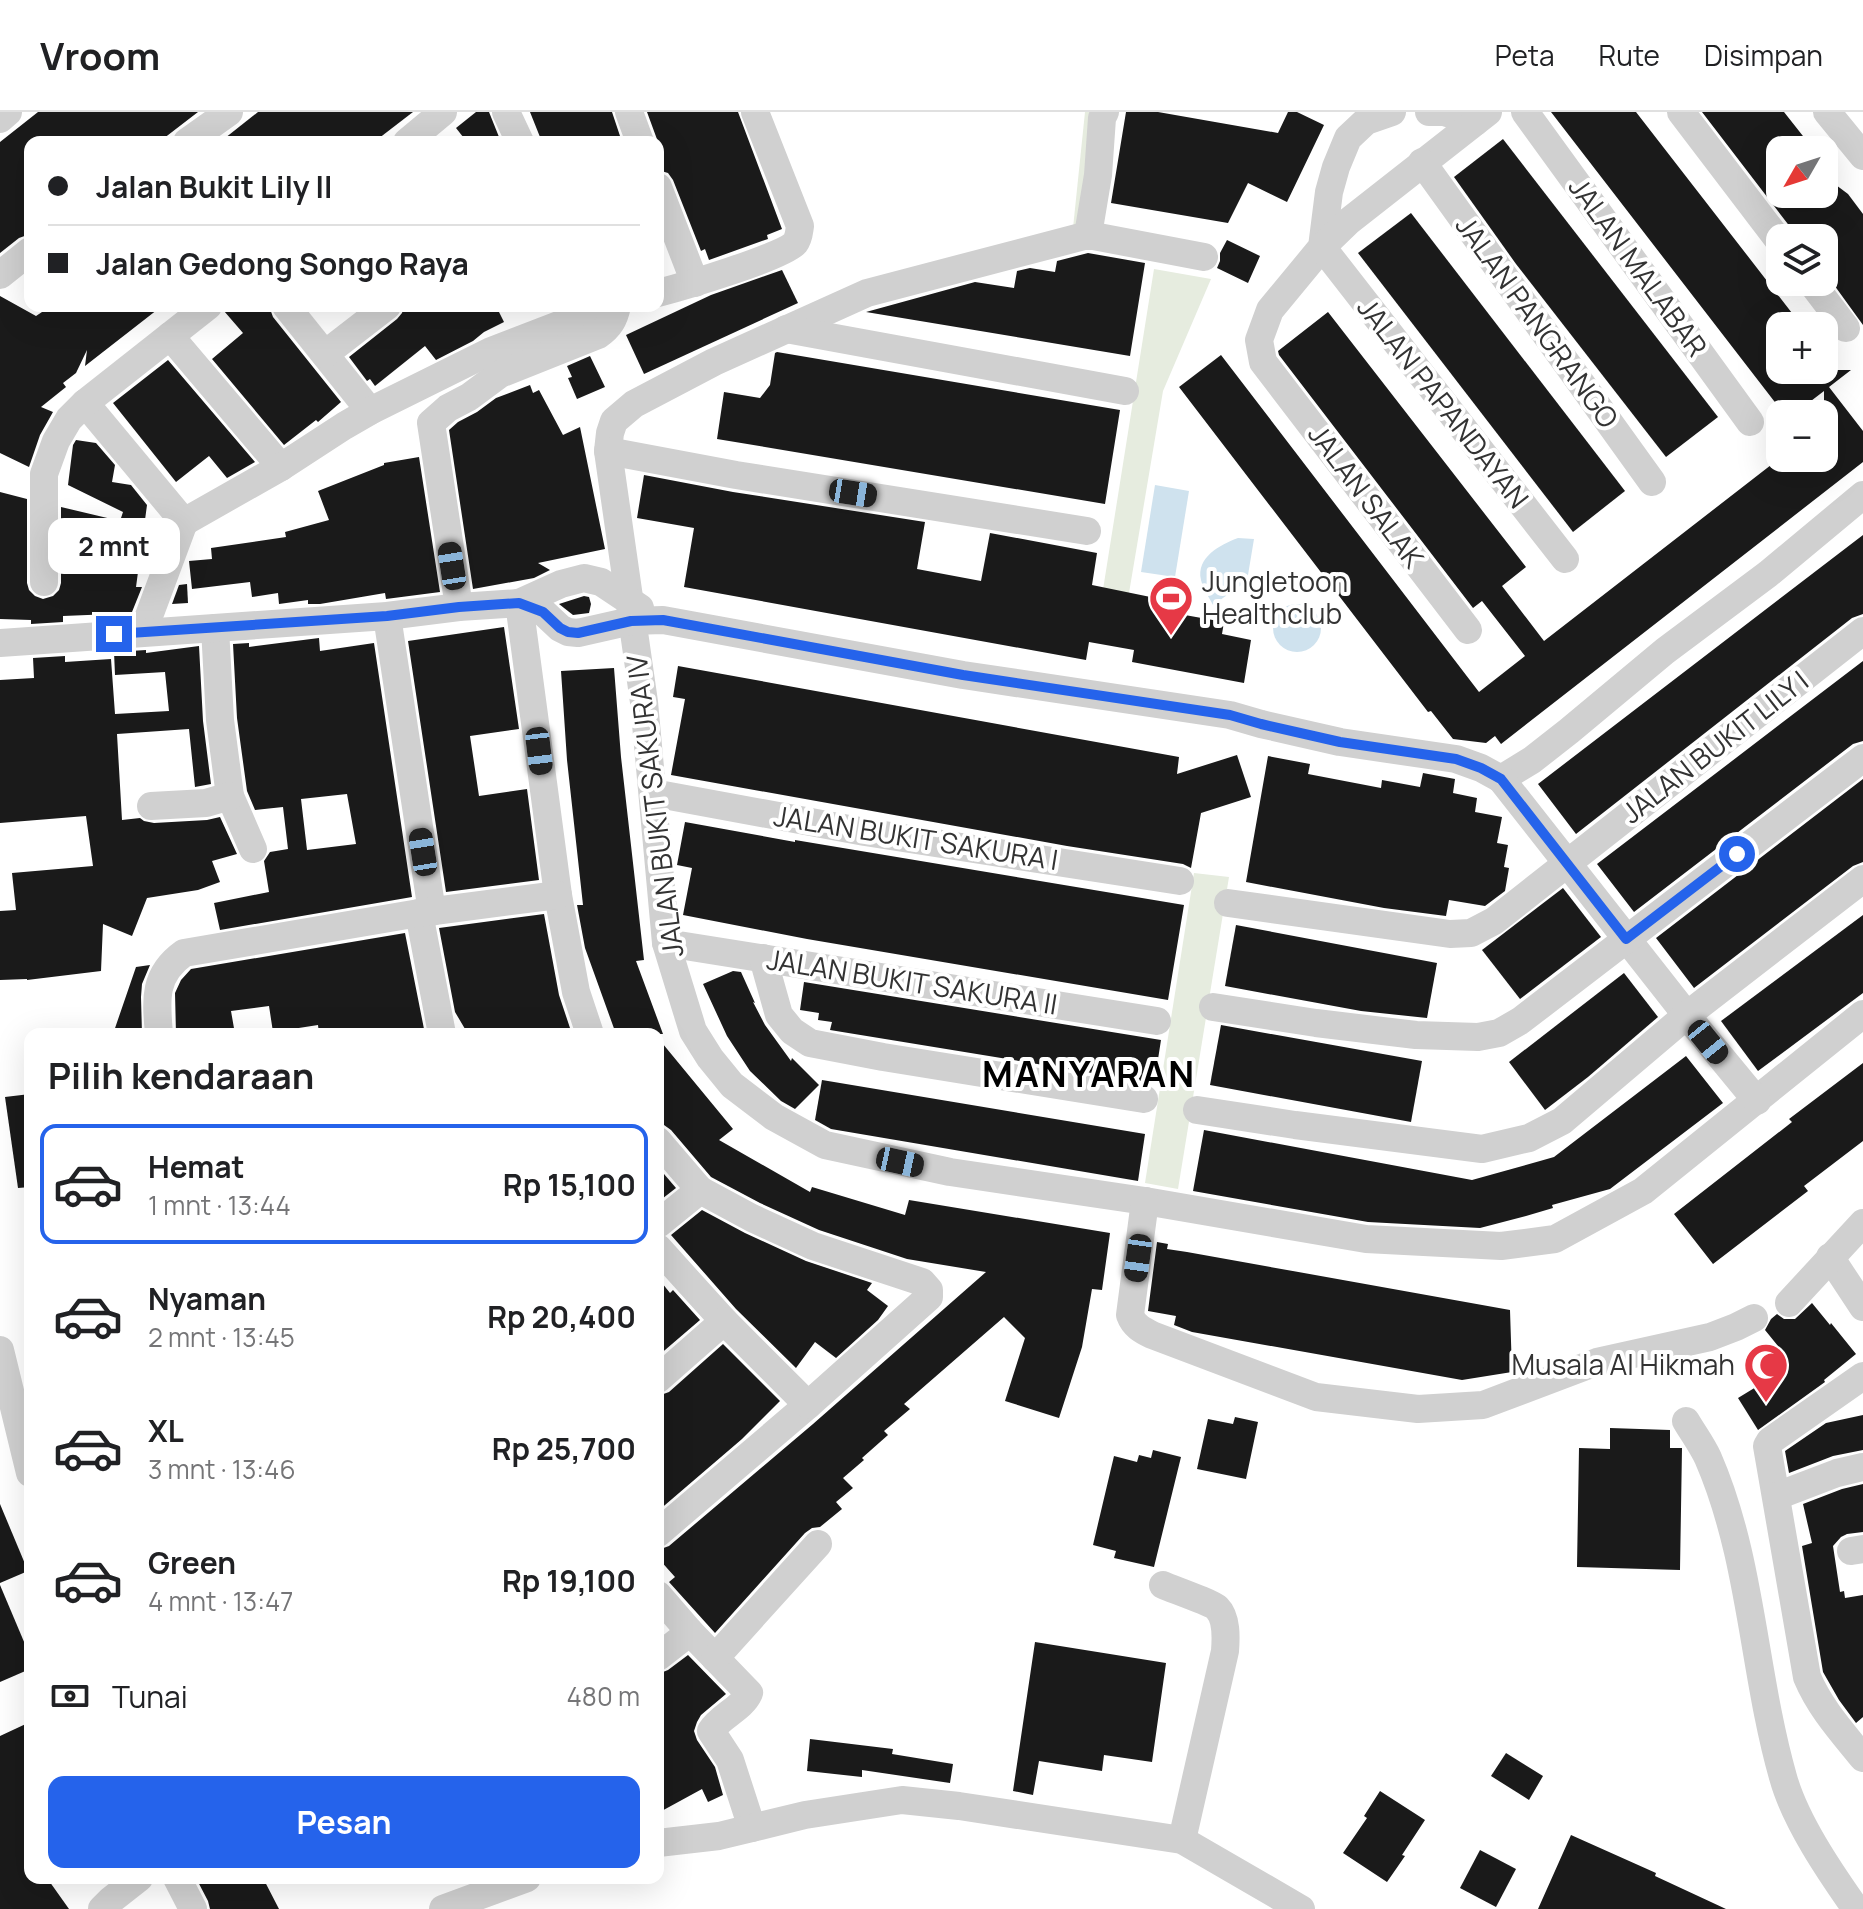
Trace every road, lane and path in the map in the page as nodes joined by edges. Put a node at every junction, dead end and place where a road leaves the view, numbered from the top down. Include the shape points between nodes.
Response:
1 (8, 112) edge
2 (229, 112) edge
3 (443, 112) edge
4 (506, 112) edge
5 (629, 112) edge
6 (755, 112) edge
7 (1105, 112) edge
8 (1392, 112) edge
9 (1429, 112) edge
10 (1525, 112) edge
11 (1681, 112) edge
12 (1827, 112) edge
13 (1481, 117) edge
14 (0, 119) edge
15 (195, 136) edge
16 (414, 136) edge
17 (517, 136) edge
18 (638, 136) edge
19 (1863, 156) edge
20 (1422, 162) junction
21 (664, 203) edge
22 (1766, 224) edge
23 (1088, 235) junction
24 (1322, 247) junction
25 (24, 256) edge
26 (1204, 257) dead end
27 (0, 275) edge
28 (695, 283) junction
29 (664, 291) edge
30 (1822, 296) edge
31 (200, 312) edge
32 (291, 312) edge
33 (379, 312) edge
34 (592, 312) edge
35 (608, 312) edge
36 (1846, 328) dead end
37 (786, 329) junction
38 (170, 336) junction
39 (325, 354) junction
40 (1125, 391) dead end
41 (85, 403) junction
42 (370, 411) junction
43 (1750, 422) dead end
44 (608, 451) junction
45 (281, 467) junction
46 (1652, 482) dead end
47 (1863, 495) edge
48 (184, 522) junction
49 (1087, 531) dead end
50 (1565, 559) dead end
51 (44, 582) dead end
52 (519, 603) junction
53 (459, 607) junction
54 (631, 612) junction
55 (387, 616) junction
56 (215, 628) junction
57 (1468, 630) dead end
58 (1863, 631) edge
59 (143, 632) junction
60 (0, 643) edge
61 (1863, 758) edge
62 (1501, 779) junction
63 (653, 793) junction
64 (230, 796) junction
65 (151, 806) dead end
66 (253, 849) dead end
67 (1567, 862) junction
68 (1863, 879) edge
69 (1180, 881) dead end
70 (558, 895) junction
71 (1228, 903) dead end
72 (426, 912) junction
73 (1626, 939) junction
74 (666, 943) junction
75 (763, 958) junction
76 (1213, 1007) dead end
77 (1863, 1014) edge
78 (1687, 1015) junction
79 (1157, 1021) dead end
80 (158, 1028) edge
81 (441, 1028) edge
82 (588, 1028) edge
83 (1144, 1099) dead end
84 (1757, 1101) junction
85 (1197, 1110) dead end
86 (664, 1148) edge
87 (700, 1190) junction
88 (1145, 1201) junction
89 (664, 1219) edge
90 (1863, 1223) edge
91 (664, 1255) edge
92 (1830, 1257) junction
93 (1789, 1303) dead end
94 (1863, 1307) edge
95 (1754, 1318) dead end
96 (724, 1321) junction
97 (0, 1350) edge
98 (664, 1374) edge
99 (1863, 1376) edge
100 (808, 1405) junction
101 (1686, 1421) dead end
102 (24, 1448) edge
103 (1863, 1467) edge
104 (1777, 1496) junction
105 (664, 1528) edge
106 (818, 1544) dead end
107 (1163, 1585) dead end
108 (664, 1602) edge
109 (690, 1632) junction
110 (664, 1652) edge
111 (715, 1658) junction
112 (1863, 1758) edge
113 (752, 1828) junction
114 (1182, 1840) junction
115 (664, 1842) edge
116 (131, 1884) edge
117 (180, 1884) edge
118 (511, 1884) edge
119 (102, 1909) edge
120 (193, 1909) edge
121 (443, 1909) edge
122 (1301, 1909) edge
123 (1856, 1909) edge

1 - 14 street
2 - 15 street
3 - 16 street
4 - 17 street
5 - 18 street
6 - 28 street via 800,226 799,236 788,249
7 - 23 street
8 - 24 street via 1366,121 1348,138 1329,192
9 - 13 street
10 - 43 street, JALAN MALABAR
11 - 22 street
12 - 19 street
13 - 20 street
20 - 24 street
20 - 46 street, JALAN PANGRANGO
21 - 28 street
23 - 26 street
23 - 37 street via 867,293
24 - 50 street, JALAN PAPANDAYAN
24 - 57 street, JALAN SALAK via 1270,310 1259,340 1263,362
25 - 27 street
28 - 29 street
30 - 36 street
31 - 38 street
32 - 39 street
33 - 39 street
34 - 42 street via 491,351
35 - 53 street via 614,320 605,331 500,374 431,423
37 - 40 street
37 - 44 street via 634,404 614,421
38 - 41 street
38 - 45 street
39 - 42 street
41 - 48 street
41 - 51 street via 56,441 44,474
42 - 45 street
44 - 49 street
44 - 54 street, JALAN BUKIT SAKURA IV
45 - 48 street
47 - 62 street via 1569,731
48 - 59 street
52 - 53 street
52 - 54 street via 578,633
52 - 54 street via 584,578 601,582
52 - 70 street
53 - 55 street
54 - 62 street via 963,675 1230,715 1340,742 1456,759
54 - 63 street, JALAN BUKIT SAKURA IV
55 - 56 street
55 - 72 street
56 - 59 street
56 - 64 street
58 - 67 street, JALAN BUKIT LILY I
59 - 60 street
61 - 73 street
62 - 67 street
63 - 69 street, JALAN BUKIT SAKURA I
63 - 74 street, JALAN BUKIT SAKURA IV
64 - 65 street
64 - 66 street
67 - 71 street, JALAN BUKIT LILY I via 1494,921 1471,933
67 - 73 street
68 - 78 street
70 - 72 street
70 - 82 street
72 - 80 street via 184,953 171,961 160,980
72 - 81 street
73 - 76 street via 1520,1021 1478,1037 1416,1035
73 - 78 street
74 - 75 street, JALAN BUKIT SAKURA II
74 - 88 street, JALAN BUKIT SAKURA IV via 693,1031 717,1067 774,1117 825,1145 950,1172
75 - 79 street, JALAN BUKIT SAKURA II
75 - 83 street via 779,1015 810,1043
77 - 84 street, JALAN BUKIT SAKURA IV
78 - 84 street
78 - 85 street via 1562,1121 1529,1138 1482,1149
84 - 88 street, JALAN BUKIT SAKURA IV via 1643,1191 1555,1239 1501,1246 1366,1239
86 - 87 street
87 - 89 street
87 - 100 street via 813,1246 922,1282 929,1290 929,1297
88 - 95 street via 1130,1315 1138,1328 1316,1397 1418,1409 1483,1405 1597,1362 1710,1337
90 - 92 street
91 - 96 street
92 - 93 street
92 - 94 street
96 - 98 street
96 - 100 street
97 - 102 street
99 - 104 street via 1768,1444
100 - 105 street
101 - 123 street via 1707,1456 1730,1520 1783,1779 1801,1820
103 - 104 street
104 - 112 street via 1807,1677 1828,1715
106 - 111 street
107 - 114 street via 1217,1607 1226,1637
108 - 109 street
109 - 110 street
109 - 111 street
111 - 113 street via 750,1695 711,1728 735,1770
113 - 114 street via 902,1800
113 - 115 street
114 - 122 street
116 - 119 street
117 - 120 street
118 - 121 street

